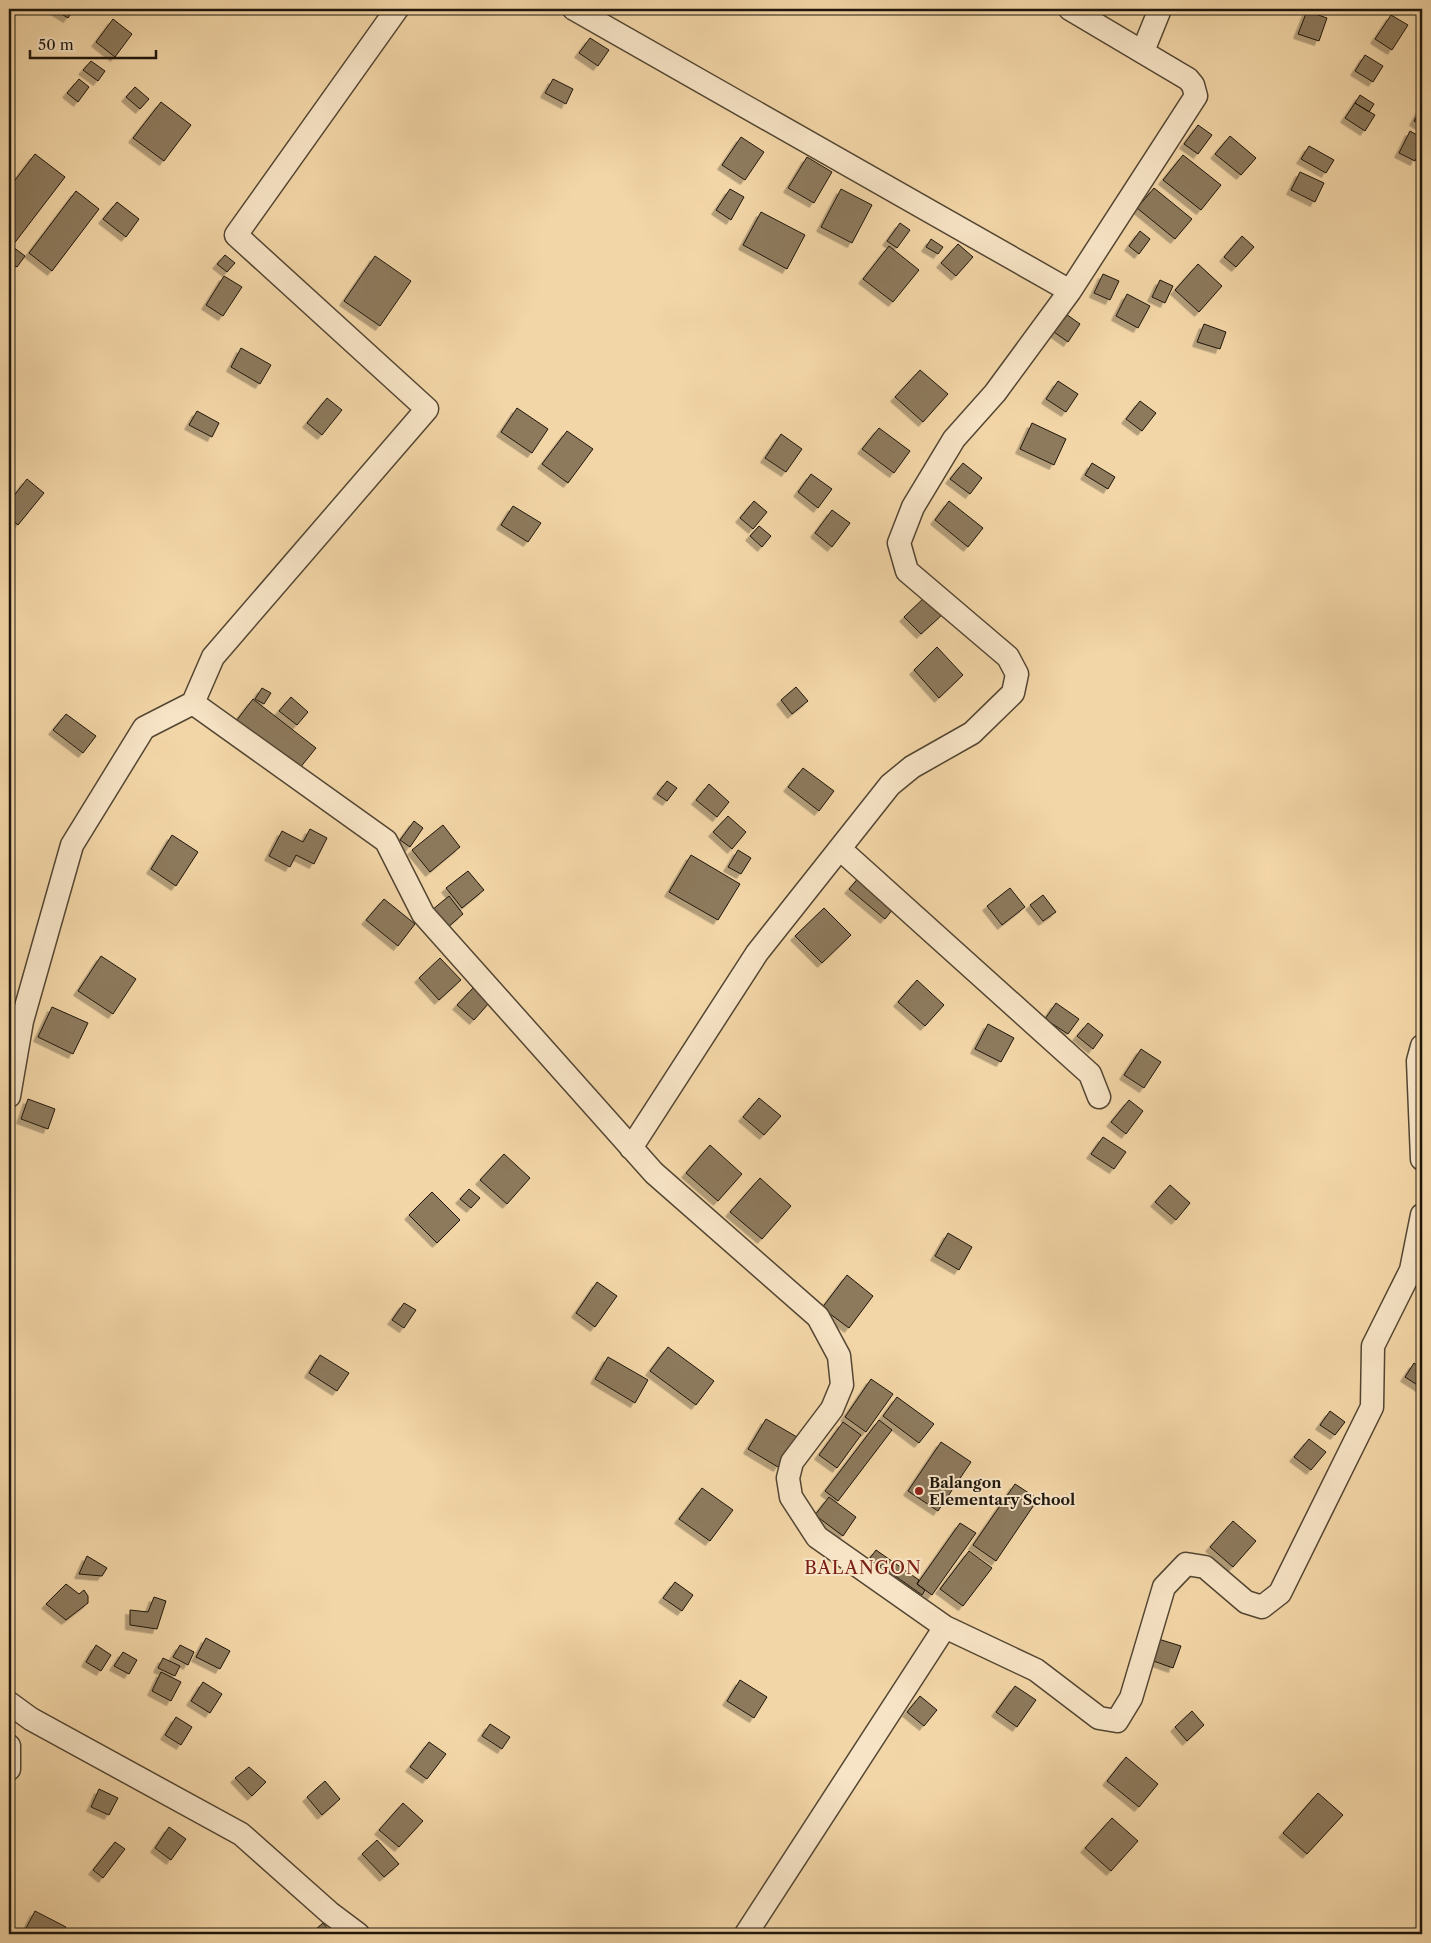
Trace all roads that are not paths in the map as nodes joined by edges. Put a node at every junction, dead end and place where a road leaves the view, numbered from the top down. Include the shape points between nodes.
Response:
1 (397, 9) edge
2 (574, 9) edge
3 (1070, 9) edge
4 (1160, 9) edge
5 (1143, 52) junction
6 (1070, 291) junction
7 (193, 703) junction
8 (840, 848) junction
9 (1422, 1046) edge
10 (9, 1096) edge
11 (1099, 1097) dead end
12 (631, 1148) junction
13 (1422, 1159) edge
14 (1422, 1215) edge
15 (945, 1627) junction
16 (9, 1703) edge
17 (9, 1746) edge
18 (9, 1769) edge
19 (358, 1934) edge
20 (746, 1934) edge

1 - 7 street via 236,235 427,409 213,657
2 - 6 street
3 - 5 street
4 - 5 street
5 - 6 street via 1188,79 1196,96
6 - 8 street via 954,439 913,507 899,543 907,571 1008,657 1017,674 1013,693 972,733 912,767 890,785
7 - 10 street via 144,728 72,844 22,1021
7 - 12 street via 386,841 423,914
8 - 11 street via 1090,1074
8 - 12 street via 756,953
9 - 13 street via 1418,1061
12 - 15 street via 654,1173 818,1317 839,1356 842,1385 832,1409 792,1462 788,1478 792,1497 817,1537
14 - 15 street via 1411,1270 1373,1346 1372,1407 1280,1593 1262,1607 1246,1602 1205,1567 1186,1564 1164,1587 1131,1698 1117,1721 1099,1718 1036,1670
15 - 20 street
16 - 19 street via 31,1719 241,1834
17 - 18 street

